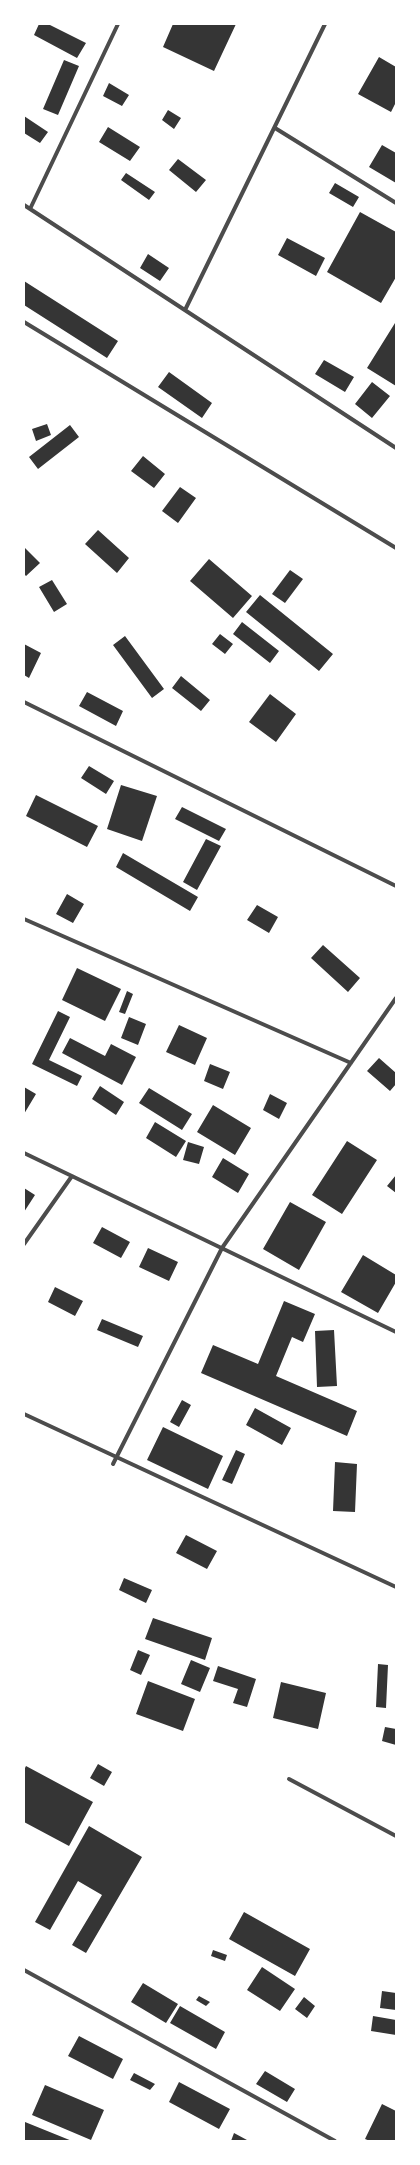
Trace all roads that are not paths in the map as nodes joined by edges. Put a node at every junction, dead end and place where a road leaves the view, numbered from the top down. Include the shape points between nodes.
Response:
1 (118, 24) edge
2 (325, 24) edge
3 (275, 128) junction
4 (396, 204) edge
5 (24, 205) edge
6 (30, 209) junction
7 (184, 310) junction
8 (24, 322) edge
9 (396, 448) edge
10 (396, 548) edge
11 (24, 702) edge
12 (396, 886) edge
13 (24, 919) edge
14 (396, 998) edge
15 (351, 1063) junction
16 (24, 1153) edge
17 (72, 1176) junction
18 (24, 1244) edge
19 (222, 1248) junction
20 (395, 1330) edge
21 (24, 1414) edge
22 (116, 1457) junction
23 (113, 1464) dead end
24 (396, 1587) edge
25 (289, 1779) dead end
26 (396, 1836) edge
27 (24, 1970) edge
28 (335, 2141) edge

1 - 6 street
2 - 3 street
3 - 4 street
3 - 7 street
5 - 6 street
6 - 7 street
7 - 9 street
8 - 10 street
11 - 12 street
13 - 15 street
14 - 15 street
15 - 19 street
16 - 17 street
17 - 18 street
17 - 19 street
19 - 20 street
19 - 22 street
21 - 22 street
22 - 23 street
22 - 24 street
25 - 26 street
27 - 28 street

